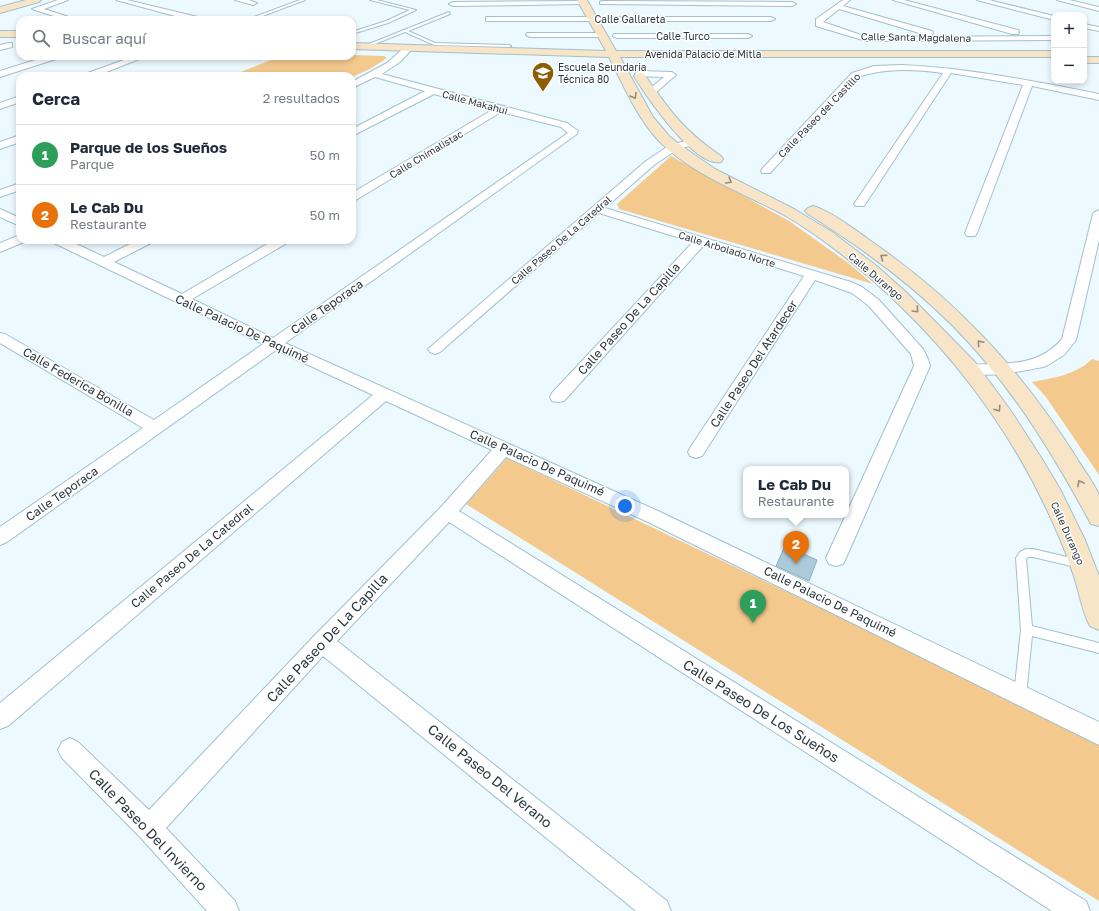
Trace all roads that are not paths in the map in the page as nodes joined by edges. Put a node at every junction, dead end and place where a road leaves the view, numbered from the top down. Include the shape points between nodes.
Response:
1 (18, 0) edge
2 (36, 0) edge
3 (65, 0) edge
4 (119, 0) edge
5 (238, 0) edge
6 (304, 0) edge
7 (372, 0) edge
8 (847, 0) edge
9 (896, 0) edge
10 (980, 0) edge
11 (1060, 0) edge
12 (994, 1) edge
13 (592, 2) edge
14 (253, 3) dead end
15 (452, 4) dead end
16 (792, 4) dead end
17 (0, 5) edge
18 (839, 7) junction
19 (1099, 9) edge
20 (0, 10) edge
21 (449, 13) dead end
22 (60, 16) edge
23 (183, 16) edge
24 (259, 16) edge
25 (1051, 17) edge
26 (490, 18) dead end
27 (602, 18) junction
28 (771, 19) dead end
29 (1087, 27) edge
30 (1099, 30) edge
31 (406, 31) junction
32 (356, 32) edge
33 (0, 34) edge
34 (16, 34) edge
35 (530, 35) dead end
36 (610, 35) junction
37 (748, 36) dead end
38 (948, 38) junction
39 (1038, 38) junction
40 (1051, 38) edge
41 (16, 41) edge
42 (4, 42) edge
43 (356, 46) edge
44 (366, 46) junction
45 (509, 46) dead end
46 (461, 47) junction
47 (0, 48) edge
48 (407, 51) junction
49 (356, 52) edge
50 (1051, 54) edge
51 (1087, 54) edge
52 (1099, 54) edge
53 (44, 60) edge
54 (132, 60) edge
55 (625, 60) junction
56 (1051, 60) edge
57 (1087, 60) edge
58 (1099, 60) edge
59 (108, 69) junction
60 (949, 70) junction
61 (99, 72) edge
62 (116, 72) edge
63 (0, 74) edge
64 (376, 74) junction
65 (356, 83) edge
66 (1028, 84) junction
67 (433, 91) junction
68 (650, 93) junction
69 (1099, 97) edge
70 (16, 100) edge
71 (0, 106) edge
72 (500, 109) junction
73 (356, 131) edge
74 (573, 131) joint
75 (16, 140) edge
76 (694, 142) junction
77 (0, 146) edge
78 (674, 147) junction
79 (766, 171) dead end
80 (16, 188) edge
81 (0, 194) edge
82 (356, 196) edge
83 (860, 204) dead end
84 (597, 209) junction
85 (0, 213) edge
86 (1099, 214) edge
87 (16, 220) edge
88 (971, 233) dead end
89 (16, 241) edge
90 (701, 241) junction
91 (66, 244) edge
92 (138, 244) edge
93 (276, 244) edge
94 (0, 248) edge
95 (104, 262) junction
96 (812, 275) junction
97 (182, 300) junction
98 (0, 336) edge
99 (274, 344) junction
100 (434, 349) dead end
101 (1002, 368) junction
102 (971, 369) junction
103 (384, 394) junction
104 (558, 397) dead end
105 (156, 428) junction
106 (504, 448) junction
107 (696, 452) dead end
108 (447, 512) junction
109 (1099, 517) edge
110 (1, 535) edge
111 (836, 558) dead end
112 (1083, 564) junction
113 (1099, 618) edge
114 (1026, 630) junction
115 (322, 642) junction
116 (1099, 648) edge
117 (1020, 695) junction
118 (0, 718) edge
119 (1099, 734) edge
120 (70, 750) dead end
121 (150, 828) junction
122 (225, 911) edge
123 (657, 911) edge
124 (1076, 911) edge

1 - 17 main road
2 - 20 main road
3 - 22 street via 36,9
4 - 23 street
5 - 14 street
6 - 24 lane
7 - 32 lane via 414,10
8 - 18 street, Calle Santa Magdalena
9 - 39 street
10 - 12 street
11 - 19 street
12 - 25 street
13 - 15 street
13 - 16 street
13 - 27 main road, Calle Durango
18 - 38 street
18 - 38 street, Calle Santa Magdalena via 819,21 819,24 866,39
21 - 31 lane
26 - 27 street, Calle Gallareta
27 - 28 street, Calle Gallareta
27 - 36 main road, Calle Durango
29 - 30 street
31 - 44 lane
31 - 46 lane via 428,42
33 - 34 main road
35 - 36 street, Calle Turco
36 - 37 street, Calle Turco
36 - 55 main road, Calle Durango
38 - 39 street, Calle Santa Magdalena
39 - 40 street, Calle Santa Magdalena
41 - 42 main road
42 - 47 street
43 - 44 main road, Avenida Palacio de Mitla
44 - 48 main road, Avenida Palacio de Mitla
45 - 46 lane
46 - 48 main road, Avenida Palacio de Mitla
46 - 55 main road, Avenida Palacio de Mitla
48 - 49 main road, Avenida Palacio de Mitla
48 - 55 main road, Avenida Palacio de Mitla
48 - 64 street
50 - 55 main road, Avenida Palacio de Mitla
51 - 52 main road
53 - 63 street
54 - 59 street
55 - 56 main road, Avenida Palacio de Mitla
55 - 68 main road, Calle Durango
55 - 68 street via 672,74
55 -> 78 main road, Calle Durango via 630,90 657,131
57 - 58 main road
59 - 61 street
59 - 62 street
60 - 66 street, Calle Paseo del Castillo
60 - 79 street, Calle Paseo del Castillo via 898,67 861,71
60 - 83 street
64 - 65 street
64 - 67 street, Calle Makahui
66 - 69 street, Calle Paseo del Castillo
66 - 88 street
67 - 72 street, Calle Makahui
67 - 73 street
68 - 76 main road, Calle Durango via 675,126
70 - 71 street
72 - 74 street, Calle Makahui via 564,125
72 - 82 street, Calle Chimalistac
74 - 99 street, Calle Teporaca
75 - 77 street
76 - 78 street, Calle Paseo De La Catedral
101 -> 76 main road, Calle Durango via 943,307 905,273 862,241 809,208 726,165
78 - 84 street, Calle Paseo De La Catedral via 650,163
78 -> 102 main road, Calle Durango via 823,234 866,266 911,305
80 - 81 street
84 - 90 street, Calle Arbolado Norte
84 - 100 street, Calle Paseo De La Catedral
85 - 87 street
86 - 101 street via 1069,340 1059,352 1043,362
89 - 94 street
90 - 96 street, Calle Arbolado Norte
90 - 104 street, Calle Paseo De La Capilla
91 - 95 street, Calle Palacio De Paquimé
92 - 95 street
93 - 97 street
95 - 97 street, Calle Palacio De Paquimé
96 - 107 street, Calle Paseo Del Atardecer
96 - 111 street, Calle Arbolado Norte via 846,285 874,303 914,346 922,366
97 - 99 street, Calle Palacio De Paquimé
98 - 105 street, Calle Federica Bonilla
99 - 103 street, Calle Palacio De Paquimé
99 - 105 street, Calle Teporaca
101 - 102 street
109 -> 101 main road, Calle Durango via 1074,472
102 -> 112 main road, Calle Durango via 1033,462 1063,518
103 - 106 street, Calle Palacio De Paquimé
103 - 118 street, Calle Paseo De La Catedral
105 - 110 street, Calle Teporaca
106 - 108 street, Calle Paseo De La Capilla
106 - 117 street, Calle Palacio De Paquimé via 652,516
108 - 115 street, Calle Paseo De La Capilla
108 - 124 street, Calle Paseo De Los Sueños
112 - 113 main road, Calle Durango
112 - 114 lane via 1033,553 1024,554 1022,558
114 - 116 lane
114 - 117 lane
115 - 121 street, Calle Paseo De La Capilla
115 - 123 street, Calle Paseo Del Verano
117 - 119 street, Calle Palacio De Paquimé
120 - 121 street, Calle Paseo Del Invierno
121 - 122 street, Calle Paseo Del Invierno

